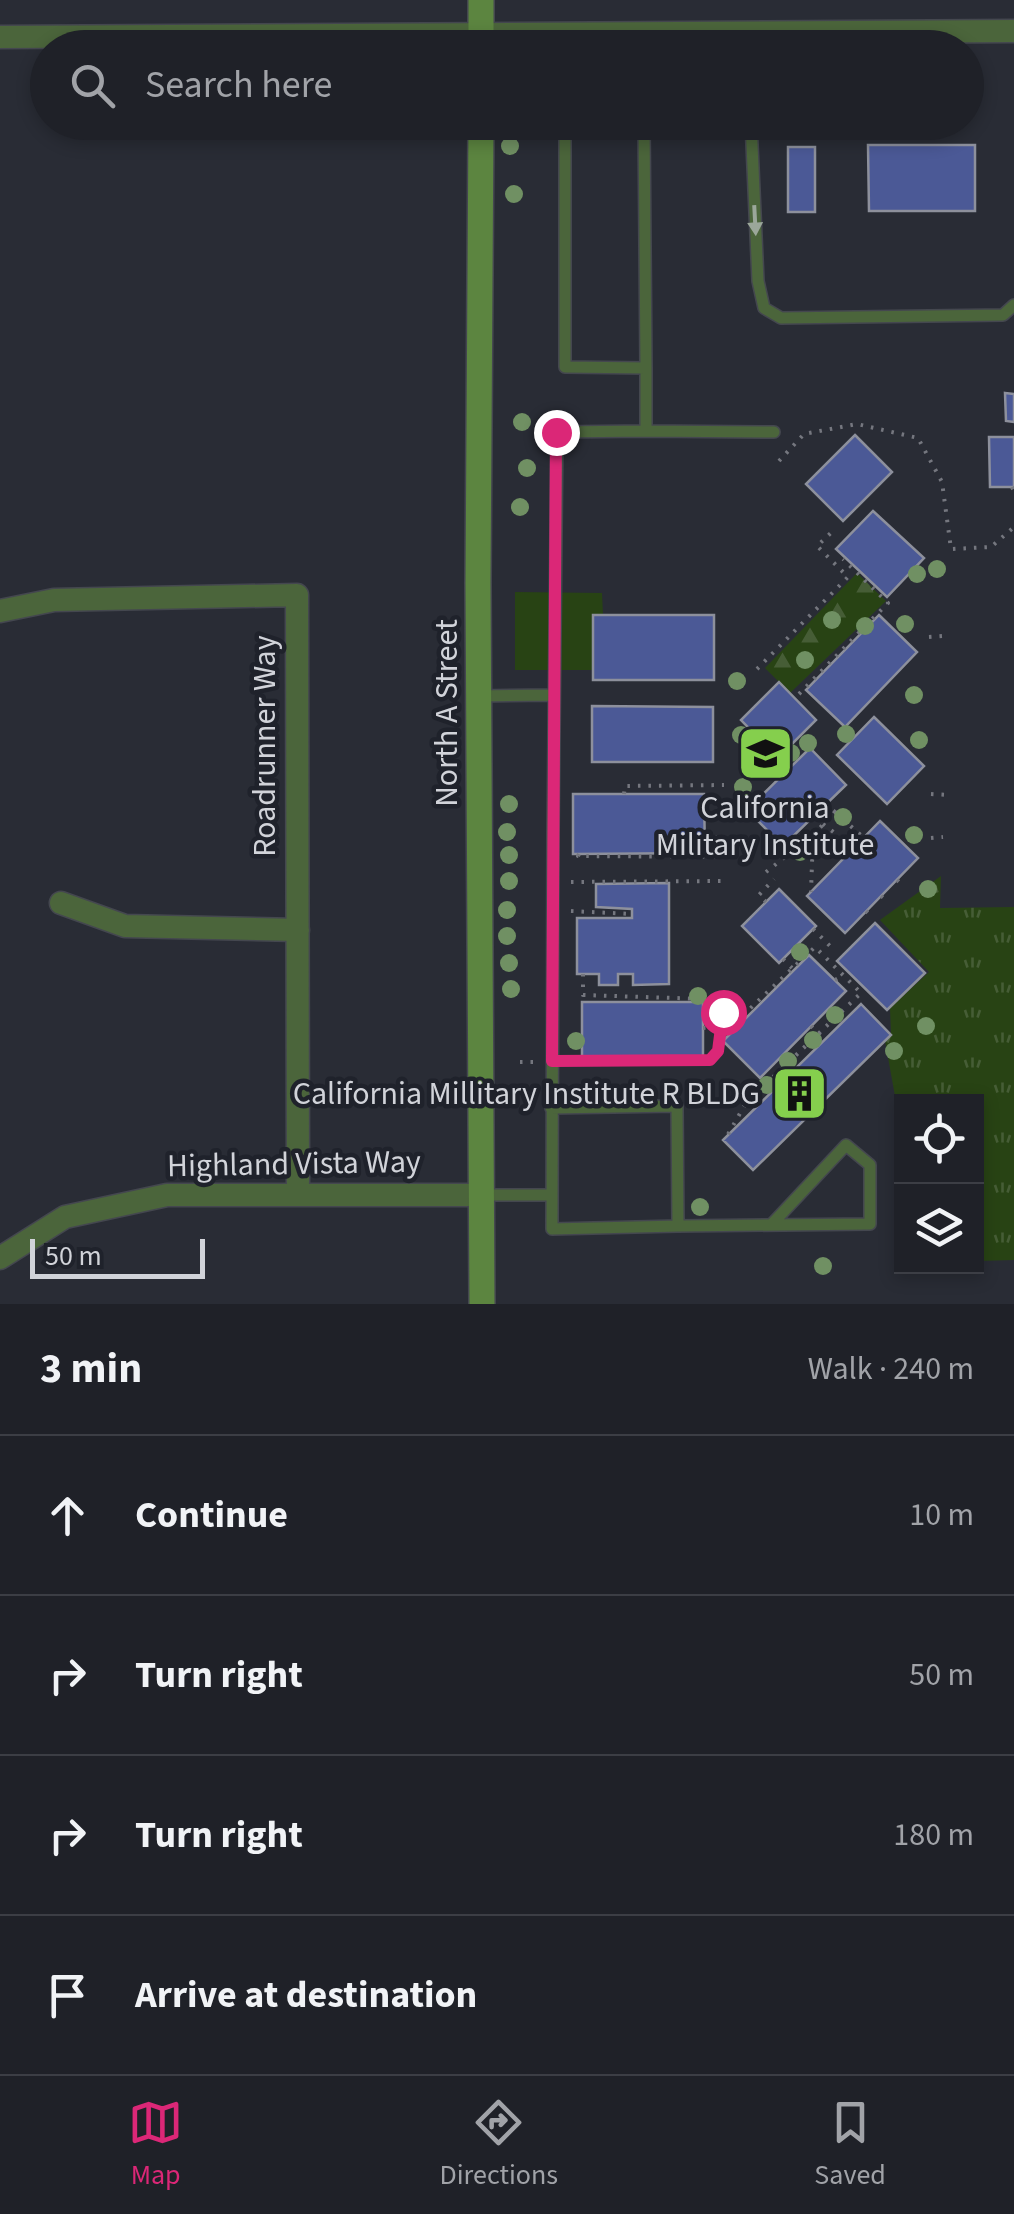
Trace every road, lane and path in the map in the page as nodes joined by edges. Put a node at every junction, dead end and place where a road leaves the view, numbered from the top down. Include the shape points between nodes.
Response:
1 (481, 0) edge
2 (481, 30) edge
3 (1014, 31) edge
4 (984, 32) edge
5 (0, 37) edge
6 (30, 37) edge
7 (481, 140) edge
8 (565, 140) edge
9 (644, 140) edge
10 (752, 140) edge
11 (1014, 306) edge
12 (646, 368) junction
13 (646, 431) junction
14 (774, 432) dead end
15 (779, 461) dead end
16 (1014, 527) edge
17 (835, 529) dead end
18 (837, 566) junction
19 (0, 611) edge
20 (942, 636) dead end
21 (929, 637) dead end
22 (757, 669) dead end
23 (553, 694) junction
24 (799, 694) dead end
25 (480, 696) junction
26 (664, 786) junction
27 (724, 786) dead end
28 (624, 794) dead end
29 (664, 794) dead end
30 (931, 794) dead end
31 (949, 795) dead end
32 (704, 800) dead end
33 (725, 800) dead end
34 (826, 804) dead end
35 (835, 812) junction
36 (823, 824) junction
37 (813, 835) junction
38 (704, 837) dead end
39 (943, 837) dead end
40 (726, 838) dead end
41 (864, 838) dead end
42 (932, 838) dead end
43 (704, 847) dead end
44 (726, 847) dead end
45 (854, 848) dead end
46 (579, 854) dead end
47 (726, 857) dead end
48 (766, 872) dead end
49 (774, 879) dead end
50 (726, 881) dead end
51 (769, 884) junction
52 (776, 892) dead end
53 (811, 892) dead end
54 (766, 902) dead end
55 (61, 903) dead end
56 (632, 914) dead end
57 (813, 929) dead end
58 (298, 930) junction
59 (832, 948) dead end
60 (783, 958) dead end
61 (788, 973) junction
62 (583, 974) dead end
63 (844, 974) junction
64 (836, 980) dead end
65 (851, 1003) junction
66 (830, 1007) dead end
67 (857, 1008) dead end
68 (838, 1015) junction
69 (811, 1026) dead end
70 (722, 1027) junction
71 (703, 1028) dead end
72 (817, 1036) junction
73 (720, 1037) junction
74 (822, 1042) dead end
75 (552, 1061) junction
76 (520, 1062) dead end
77 (779, 1072) junction
78 (785, 1078) dead end
79 (552, 1108) junction
80 (727, 1136) dead end
81 (298, 1194) junction
82 (482, 1195) junction
83 (552, 1195) junction
84 (770, 1225) junction
85 (678, 1226) junction
86 (0, 1258) edge
87 (482, 1304) edge

1 - 2 main road
3 - 4 street
5 - 6 street
7 - 25 main road, North A Street
8 - 12 lane via 566,367
9 - 12 lane
10 -> 11 lane via 764,308 781,318 1003,315
12 - 13 lane
13 - 14 lane
13 - 23 lane via 556,432
15 - 16 path via 804,434 856,424 918,438 942,482 951,549 992,548
17 - 18 path via 818,546
18 - 22 path via 848,577
18 - 24 path via 844,558 888,603
19 - 58 street, Roadrunner Way via 54,600 297,595
20 - 21 path
23 - 25 lane
23 - 75 lane
25 - 82 main road, North A Street
26 - 27 path
26 - 28 path via 625,786
26 - 29 path
30 - 31 path
32 - 33 path
34 - 35 path
35 - 36 path
35 - 41 path
36 - 37 path
36 - 45 path
37 - 48 path
37 - 53 path
38 - 40 path
39 - 42 path
43 - 44 path
46 - 47 path
49 - 51 path
50 - 56 path via 571,881 571,913
51 - 52 path
51 - 54 path via 759,895
55 - 58 street via 126,926
57 - 59 path
58 - 81 street, Roadrunner Way
60 - 61 path
61 - 63 path via 815,946
61 - 73 path
62 - 70 path via 583,995 704,999 723,1012
63 - 64 path
63 - 65 path via 861,988
65 - 67 path
65 - 68 path
66 - 68 path
68 - 72 path
69 - 72 path
70 - 71 path
70 - 73 path
72 - 74 path
72 - 77 path
73 - 75 path via 710,1060
75 - 76 path
75 - 79 lane
77 - 78 path
77 - 80 path via 746,1103
79 - 83 lane
79 - 85 lane via 677,1106
81 - 82 street, Highland Vista Way
81 - 86 street, Highland Vista Way via 168,1194 64,1217
82 - 83 lane
82 - 87 main road, North A Street
83 - 85 lane via 552,1229
84 - 84 lane via 870,1224 870,1165 846,1146
84 - 85 lane

